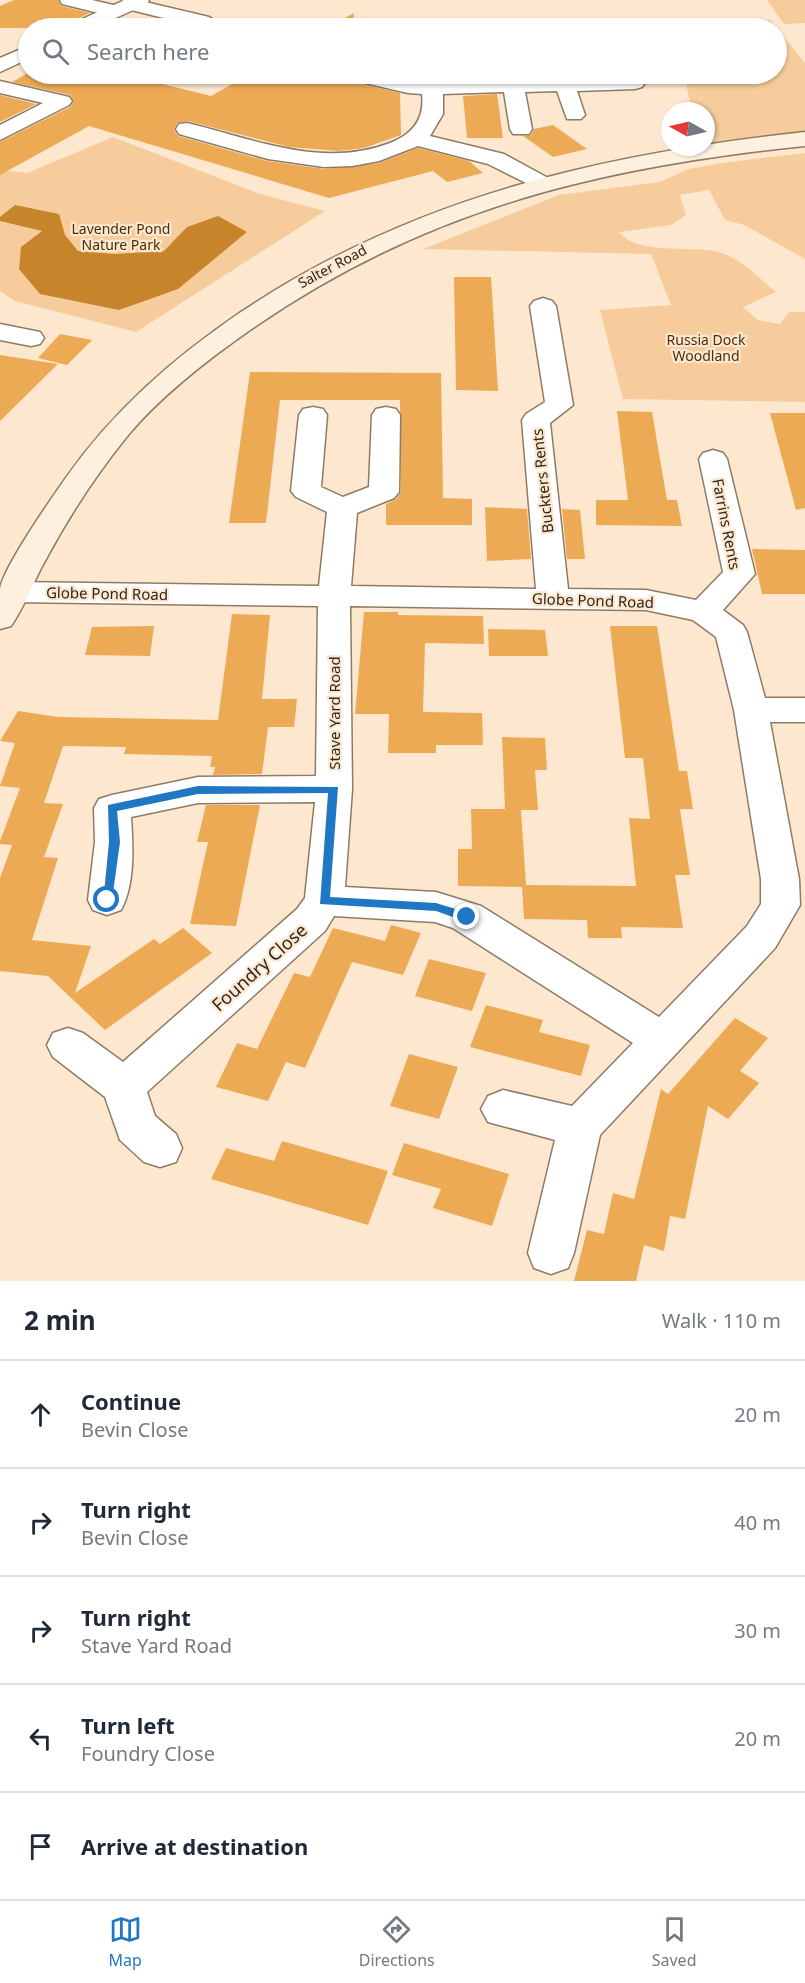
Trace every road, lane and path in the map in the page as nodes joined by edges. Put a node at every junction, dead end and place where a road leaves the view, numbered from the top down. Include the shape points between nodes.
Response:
1 (69, 0) edge
2 (196, 0) edge
3 (128, 5) edge
4 (100, 18) edge
5 (175, 18) edge
6 (210, 18) edge
7 (18, 57) edge
8 (0, 66) edge
9 (395, 84) edge
10 (521, 84) edge
11 (567, 84) edge
12 (513, 85) junction
13 (0, 87) edge
14 (432, 88) junction
15 (574, 115) dead end
16 (187, 129) dead end
17 (521, 129) dead end
18 (0, 134) edge
19 (416, 139) junction
20 (805, 139) edge
21 (255, 148) junction
22 (231, 164) dead end
23 (540, 183) junction
24 (543, 306) dead end
25 (0, 332) edge
26 (31, 338) dead end
27 (313, 415) dead end
28 (386, 415) dead end
29 (714, 459) dead end
30 (342, 508) junction
31 (333, 596) junction
32 (553, 598) junction
33 (6, 605) edge
34 (703, 612) junction
35 (752, 710) junction
36 (805, 710) edge
37 (334, 789) junction
38 (107, 900) dead end
39 (324, 901) junction
40 (662, 1040) junction
41 (68, 1045) dead end
42 (124, 1087) junction
43 (503, 1109) dead end
44 (580, 1127) junction
45 (160, 1148) dead end
46 (550, 1253) dead end

1 - 3 street
2 - 6 street via 220,11
3 - 4 street
3 - 5 street
7 - 8 street
9 - 14 street
10 - 12 street
11 - 15 street
12 - 14 street
12 - 17 street
13 - 18 street via 70,96
14 - 19 street via 434,115
16 - 21 street
19 - 21 street via 374,156 350,160 304,159
19 - 23 street via 496,159
20 - 23 main road, Salter Road via 676,153
21 - 22 street
23 - 33 main road, Salter Road via 445,215 355,252 262,307 199,354 122,425 92,462 65,500
24 - 32 street, Buckters Rents via 559,405 536,420
25 - 26 street
27 - 30 street via 306,491
28 - 30 street via 384,492
29 - 34 street, Farrins Rents via 739,574
30 - 31 street, Stave Yard Road
31 - 32 street, Globe Pond Road
31 - 33 street, Globe Pond Road
31 - 37 street, Stave Yard Road
32 - 34 street, Globe Pond Road via 646,600
34 - 35 street, Globe Pond Road via 731,632
35 - 36 street
35 - 40 street, Globe Pond Road via 781,905 762,937
37 - 38 street via 198,790 112,808 114,842
37 - 39 street, Stave Yard Road
39 - 40 street via 436,907 467,917
39 - 42 street, Foundry Close via 311,921
40 - 44 street, Globe Pond Road
41 - 42 street
42 - 45 street via 136,1127
43 - 44 street
44 - 46 street, Globe Pond Road

